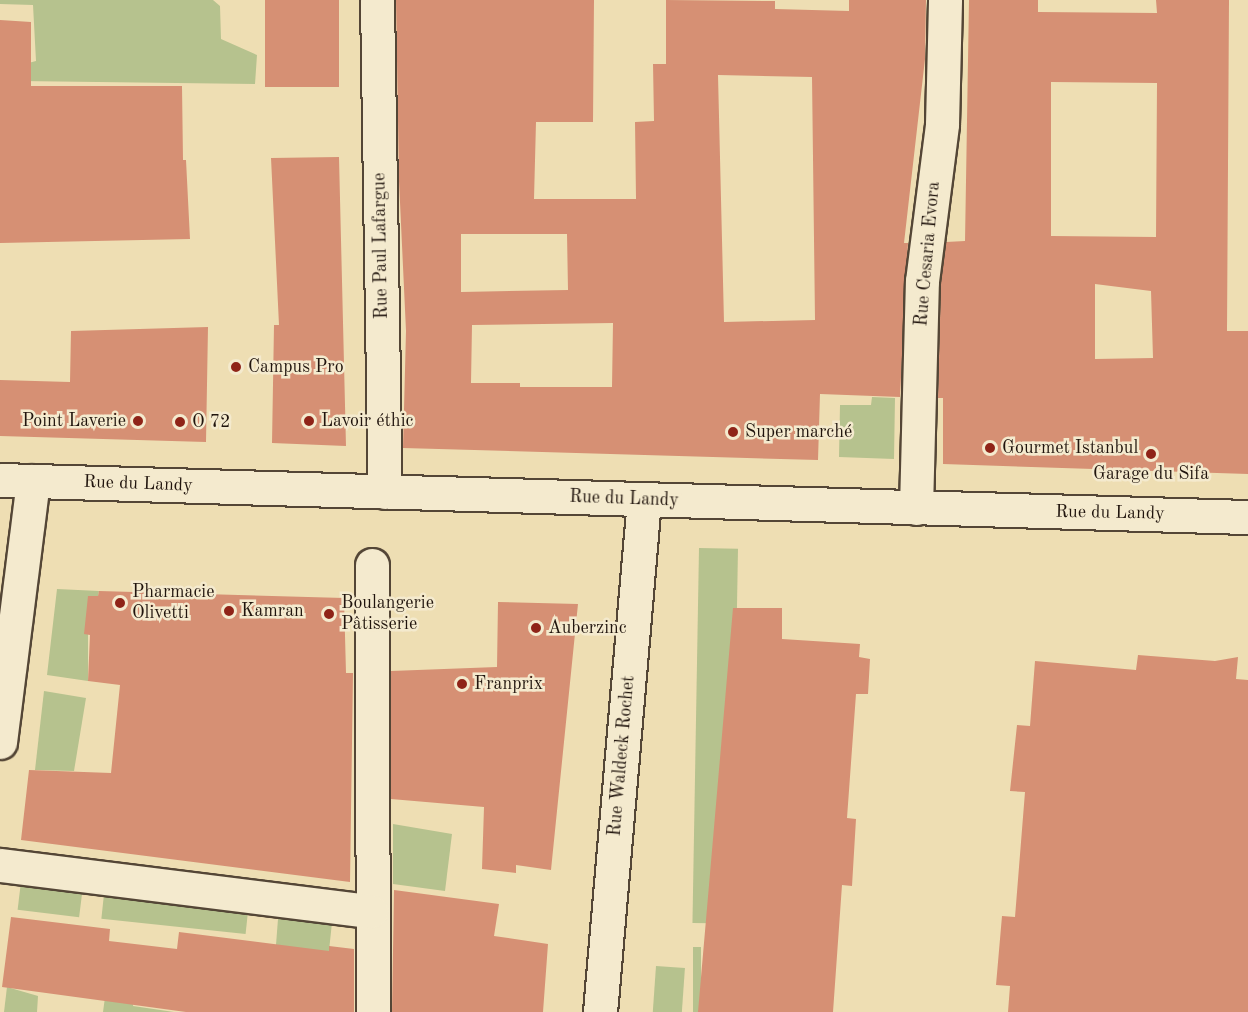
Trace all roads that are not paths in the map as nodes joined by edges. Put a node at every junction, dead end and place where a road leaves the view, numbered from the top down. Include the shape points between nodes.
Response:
1 (377, 0) edge
2 (945, 0) edge
3 (0, 480) edge
4 (33, 481) junction
5 (385, 492) junction
6 (644, 500) junction
7 (916, 508) junction
8 (1248, 517) edge
9 (372, 565) dead end
10 (0, 742) edge
11 (0, 865) edge
12 (371, 911) junction
13 (373, 1012) edge
14 (600, 1012) edge

1 - 5 street, Rue Paul Lafargue
2 - 7 street, Rue Cesaria Evora via 942,124 922,281
3 - 4 street, Rue du Landy
4 - 5 street, Rue du Landy
4 - 10 street
5 - 6 street, Rue du Landy
6 - 7 street, Rue du Landy
6 - 14 street, Rue Waldeck Rochet
7 - 8 street, Rue du Landy
9 - 12 street
11 - 12 street
12 - 13 street

